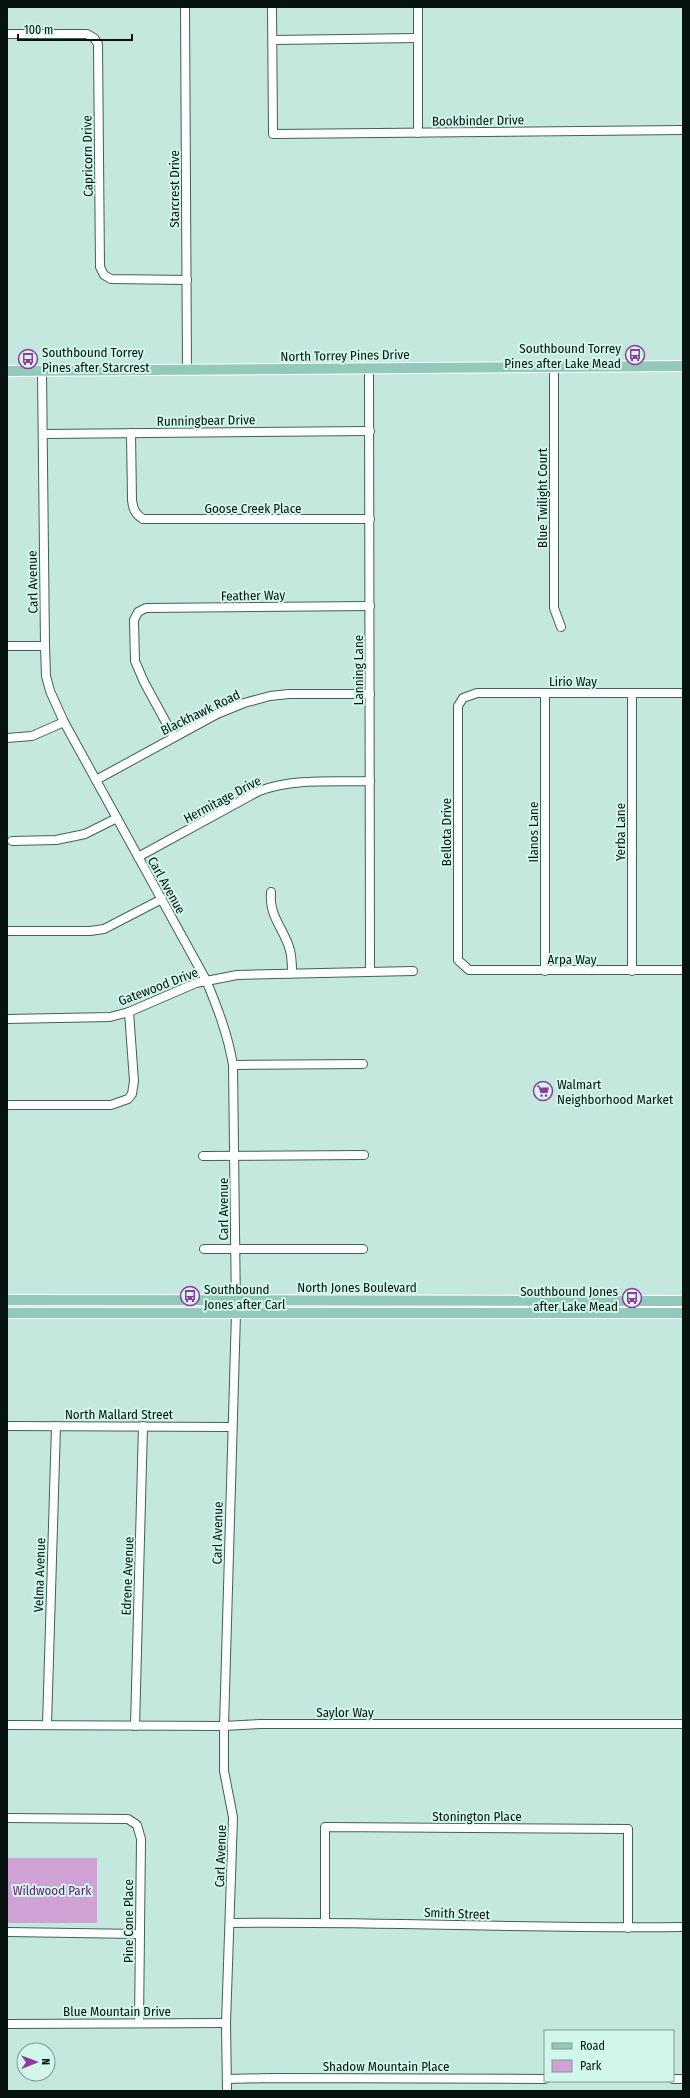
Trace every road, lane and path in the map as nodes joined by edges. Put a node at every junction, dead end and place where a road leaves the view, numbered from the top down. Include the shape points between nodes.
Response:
1 (185, 7) edge
2 (272, 7) edge
3 (418, 7) edge
4 (7, 34) edge
5 (418, 38) junction
6 (272, 40) junction
7 (683, 130) edge
8 (418, 133) junction
9 (187, 280) junction
10 (683, 366) edge
11 (554, 367) junction
12 (369, 368) junction
13 (187, 370) junction
14 (7, 371) edge
15 (42, 371) junction
16 (370, 431) junction
17 (131, 433) junction
18 (42, 434) junction
19 (370, 519) junction
20 (370, 606) junction
21 (561, 627) dead end
22 (7, 646) edge
23 (45, 646) junction
24 (545, 693) junction
25 (632, 693) junction
26 (683, 693) edge
27 (370, 694) junction
28 (463, 698) joint
29 (64, 722) junction
30 (174, 737) junction
31 (7, 738) edge
32 (96, 780) junction
33 (370, 781) junction
34 (117, 818) junction
35 (12, 841) dead end
36 (138, 857) junction
37 (271, 892) dead end
38 (162, 899) junction
39 (7, 931) edge
40 (463, 966) joint
41 (683, 970) edge
42 (370, 971) junction
43 (413, 971) dead end
44 (545, 971) junction
45 (632, 971) junction
46 (292, 972) junction
47 (206, 980) junction
48 (129, 1012) junction
49 (7, 1019) edge
50 (363, 1064) dead end
51 (233, 1065) junction
52 (7, 1105) edge
53 (364, 1155) dead end
54 (203, 1156) dead end
55 (235, 1156) junction
56 (235, 1248) junction
57 (204, 1249) dead end
58 (363, 1249) dead end
59 (8, 1300) edge
60 (235, 1300) junction
61 (474, 1300) junction
62 (515, 1301) junction
63 (683, 1301) edge
64 (8, 1312) edge
65 (236, 1313) junction
66 (417, 1313) junction
67 (463, 1313) junction
68 (683, 1313) edge
69 (7, 1426) edge
70 (56, 1426) junction
71 (143, 1426) junction
72 (231, 1427) junction
73 (683, 1724) edge
74 (7, 1725) edge
75 (47, 1725) junction
76 (135, 1726) junction
77 (224, 1726) junction
78 (7, 1818) edge
79 (325, 1922) junction
80 (230, 1923) junction
81 (628, 1928) junction
82 (683, 1928) edge
83 (7, 1932) edge
84 (140, 1934) junction
85 (139, 2023) junction
86 (226, 2023) junction
87 (7, 2024) edge
88 (227, 2079) junction
89 (544, 2079) edge
90 (227, 2091) edge

1 - 9 street, Starcrest Drive
2 - 6 street
3 - 5 street
4 - 9 street, Capricorn Drive via 87,34 94,38 98,44 100,267 104,275 111,279
5 - 6 street
5 - 8 street
6 - 8 street, Bookbinder Drive via 273,134
7 - 8 street, Bookbinder Drive
9 - 13 street, Starcrest Drive
10 - 11 main road, North Torrey Pines Drive
11 - 12 main road, North Torrey Pines Drive
11 - 21 street, Blue Twilight Court via 554,608
12 - 13 main road, North Torrey Pines Drive
12 - 16 street, Lanning Lane
13 - 15 main road, North Torrey Pines Drive
14 - 15 main road, North Torrey Pines Drive
15 - 18 street, Carl Avenue
16 - 17 street, Runningbear Drive
16 - 19 street, Lanning Lane
17 - 18 street, Runningbear Drive
17 - 19 street, Goose Creek Place via 132,500 137,515 143,519
18 - 23 street, Carl Avenue
19 - 20 street, Lanning Lane
20 - 27 street, Lanning Lane
20 - 30 street, Feather Way via 146,608 138,612 134,620 135,660
22 - 23 street
23 - 29 street, Carl Avenue via 46,676
24 - 25 street, Lirio Way
24 - 28 street, Lirio Way via 477,693
24 - 44 street, Ilanos Lane
25 - 26 street, Lirio Way
25 - 45 street, Yerba Lane
27 - 30 street, Blackhawk Road via 270,696 217,714
27 - 33 street, Lanning Lane
28 - 40 street, Bellota Drive via 458,706 458,960
29 - 31 street via 32,736
29 - 32 street, Carl Avenue
30 - 32 street, Blackhawk Road
32 - 34 street, Carl Avenue
33 - 36 street, Hermitage Drive via 278,784 259,791
33 - 42 street, Lanning Lane
34 - 35 street via 85,834 56,840
34 - 36 street, Carl Avenue
36 - 38 street, Carl Avenue
37 - 46 street via 270,904 276,923 289,947
38 - 39 street via 119,923 90,931
38 - 47 street, Carl Avenue
40 - 44 street, Arpa Way via 469,970
41 - 45 street, Arpa Way
42 - 43 street, Gatewood Drive
42 - 46 street, Gatewood Drive
44 - 45 street, Arpa Way
46 - 47 street, Gatewood Drive via 237,975
47 - 48 street, Gatewood Drive
47 - 51 street, Carl Avenue via 229,1039
48 - 49 street, Gatewood Drive via 110,1017 80,1019
48 - 52 street via 134,1081 132,1094 128,1099 111,1105
50 - 51 street
51 - 55 street, Carl Avenue
53 - 55 street
54 - 55 street
55 - 56 street, Carl Avenue
56 - 57 street
56 - 58 street
56 - 60 street, Carl Avenue
59 - 60 main road, North Jones Boulevard
59 - 64 main road
60 - 61 main road, North Jones Boulevard
60 - 65 street, Carl Avenue
61 - 62 main road, North Jones Boulevard
61 - 66 main road via 457,1307 429,1308
62 - 63 main road, North Jones Boulevard
62 - 67 main road via 506,1305 471,1306
64 - 65 main road, North Jones Boulevard
65 - 66 main road, North Jones Boulevard
65 - 72 street, Carl Avenue
66 - 67 main road, North Jones Boulevard
67 - 68 main road, North Jones Boulevard
69 - 70 street, North Mallard Street
70 - 71 street, North Mallard Street
70 - 75 street, Velma Avenue
71 - 72 street, North Mallard Street
71 - 76 street, Edrene Avenue
72 - 77 street, Carl Avenue
73 - 77 street, Saylor Way
74 - 75 street, Saylor Way
75 - 76 street, Saylor Way
76 - 77 street, Saylor Way
77 - 80 street, Carl Avenue via 224,1771 233,1817
78 - 84 street, Pine Cone Place via 133,1821 137,1825 141,1840
79 - 80 street, Smith Street
79 - 81 street, Smith Street via 475,1927
79 - 81 street, Stonington Place via 325,1826 628,1829
80 - 86 street, Carl Avenue
81 - 82 street, Smith Street
83 - 84 street
84 - 85 street, Pine Cone Place
85 - 86 street, Blue Mountain Drive
85 - 87 street, Blue Mountain Drive
86 - 88 street, Carl Avenue
88 - 89 street, Shadow Mountain Place
88 - 90 street, Carl Avenue

